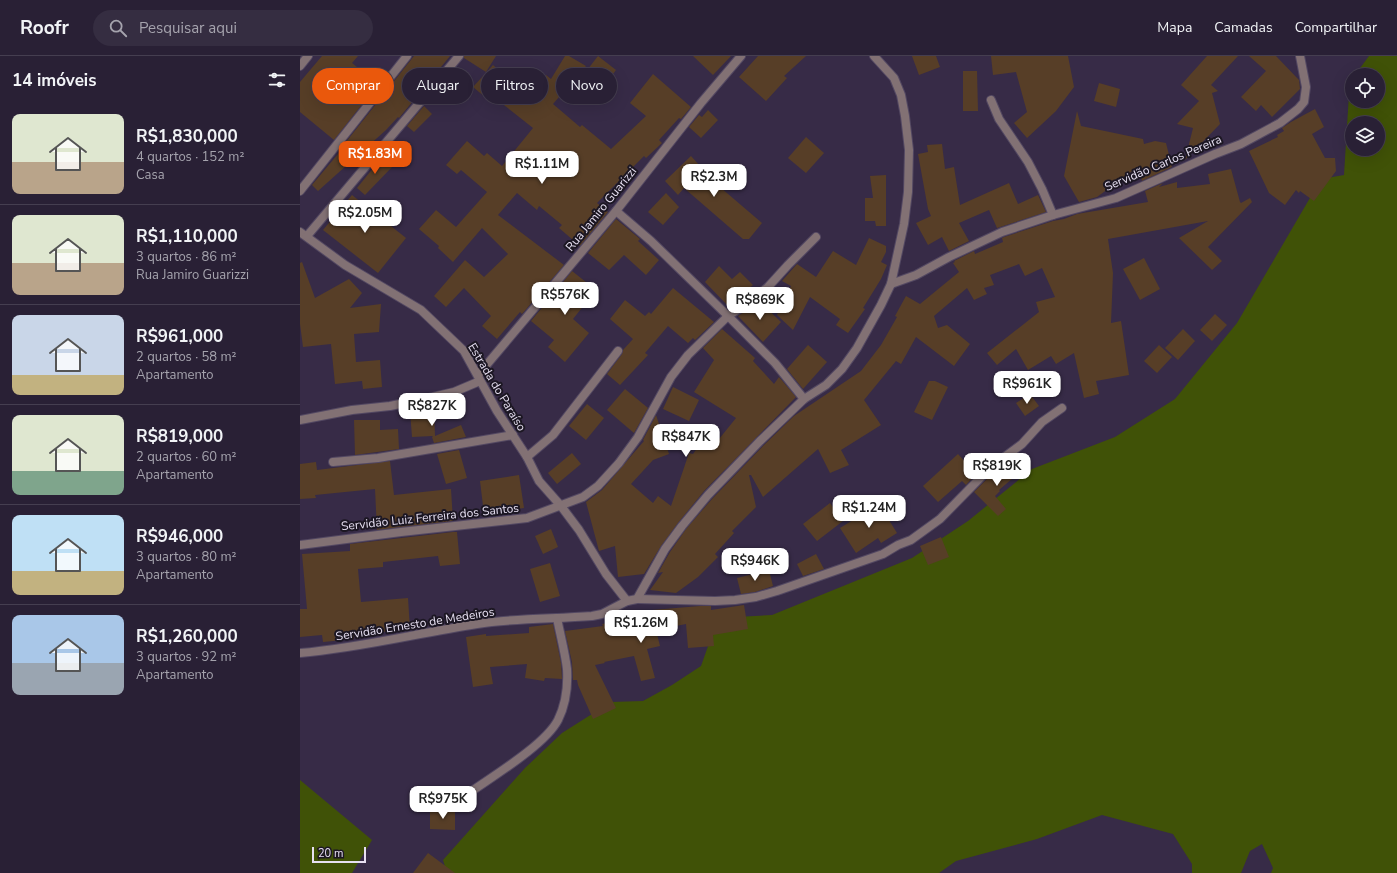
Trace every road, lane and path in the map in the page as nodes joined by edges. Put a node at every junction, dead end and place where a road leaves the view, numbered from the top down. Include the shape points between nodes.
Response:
1 (308, 56) edge
2 (407, 56) edge
3 (458, 56) edge
4 (741, 56) edge
5 (874, 56) edge
6 (1300, 56) edge
7 (300, 66) edge
8 (991, 100) dead end
9 (300, 191) edge
10 (616, 212) junction
11 (1053, 215) junction
12 (303, 234) edge
13 (816, 237) dead end
14 (891, 284) junction
15 (728, 316) junction
16 (618, 351) dead end
17 (479, 378) junction
18 (804, 399) junction
19 (1062, 408) dead end
20 (300, 420) edge
21 (513, 435) junction
22 (527, 457) junction
23 (333, 462) dead end
24 (561, 506) junction
25 (300, 545) edge
26 (637, 600) junction
27 (627, 601) junction
28 (557, 618) junction
29 (300, 653) edge
30 (469, 793) dead end

1 - 7 street
2 - 9 street
3 - 12 street
4 - 10 street, Rua Jamiro Guarizzi
5 - 14 street via 894,78 901,95 909,150 904,224
6 - 11 street, Servidão Carlos Pereira via 1306,87 1304,102 1280,123 1241,144 1116,198
8 - 11 street via 999,119 1028,162
10 - 15 street via 651,241
10 - 17 street, Rua Jamiro Guarizzi
11 - 14 street, Servidão Carlos Pereira via 1002,232 916,275
12 - 17 street, Estrada do Paraíso via 345,265 421,310 464,351
13 - 15 street, Servidão Luiz Ferreira dos Santos via 768,287
14 - 18 street via 857,348 842,369 826,385
15 - 18 street via 775,363
15 - 24 street, Servidão Luiz Ferreira dos Santos via 688,355 671,377 638,437 619,463 593,490
16 - 22 street via 553,435
17 - 20 street via 454,392 390,406
17 - 21 street, Estrada do Paraíso
18 - 26 street via 737,464 682,526 665,549
19 - 26 street via 1042,422 1022,444 991,467 940,519 911,540 883,554 756,597 715,601
21 - 22 street, Estrada do Paraíso
21 - 23 street via 378,458
22 - 24 street, Estrada do Paraíso via 539,480
24 - 25 street, Servidão Luiz Ferreira dos Santos via 527,518
24 - 27 street, Estrada do Paraíso
26 - 27 street
27 - 28 street, Servidão Ernesto de Medeiros via 602,614
28 - 29 street, Servidão Ernesto de Medeiros via 479,624
28 - 30 street via 567,669 566,698 558,721 532,748

